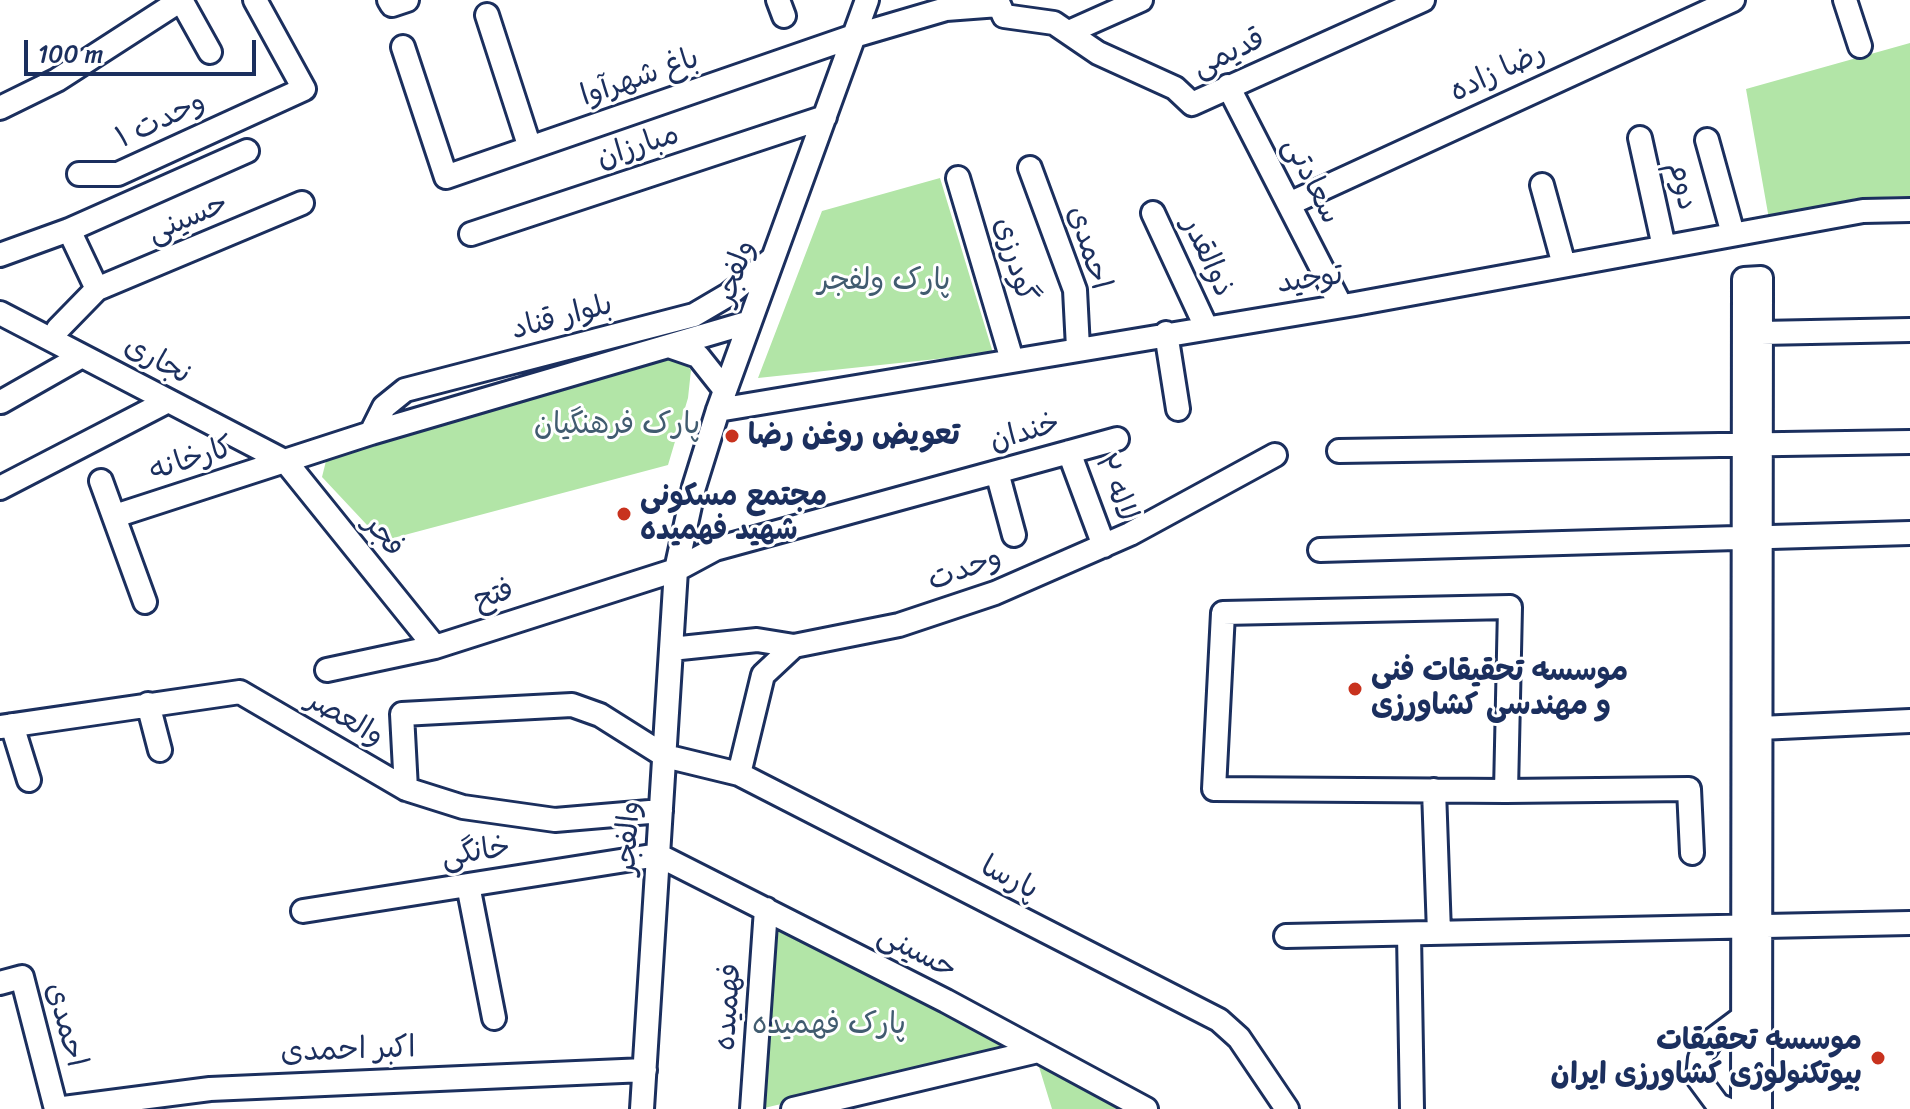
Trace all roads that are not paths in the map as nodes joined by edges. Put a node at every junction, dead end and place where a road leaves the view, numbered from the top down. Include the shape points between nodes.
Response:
1 (181, 0) edge
2 (255, 0) edge
3 (867, 0) edge
4 (1141, 0) edge
5 (1423, 0) edge
6 (1733, 0) edge
7 (1845, 0) edge
8 (998, 2) edge
9 (487, 15) dead end
10 (1069, 32) junction
11 (854, 36) junction
12 (1860, 46) dead end
13 (403, 47) dead end
14 (210, 52) dead end
15 (1228, 86) junction
16 (0, 108) edge
17 (825, 117) junction
18 (1640, 138) dead end
19 (1707, 140) dead end
20 (530, 148) junction
21 (247, 151) dead end
22 (1030, 168) dead end
23 (79, 174) dead end
24 (958, 178) dead end
25 (1542, 185) dead end
26 (302, 203) dead end
27 (1289, 204) junction
28 (1910, 210) edge
29 (1153, 213) dead end
30 (69, 230) junction
31 (471, 234) dead end
32 (1733, 234) junction
33 (1664, 247) junction
34 (0, 255) edge
35 (773, 258) junction
36 (1564, 265) junction
37 (97, 289) junction
38 (1340, 304) junction
39 (0, 313) edge
40 (750, 322) junction
41 (1206, 327) junction
42 (58, 329) dead end
43 (1910, 330) edge
44 (1166, 333) junction
45 (1761, 333) junction
46 (668, 346) junction
47 (1078, 348) junction
48 (82, 356) junction
49 (1012, 360) junction
50 (721, 400) junction
51 (168, 401) junction
52 (1, 402) edge
53 (1178, 409) dead end
54 (371, 433) junction
55 (1117, 439) dead end
56 (1910, 442) edge
57 (1752, 445) junction
58 (1339, 451) dead end
59 (1069, 452) junction
60 (1275, 455) dead end
61 (286, 462) junction
62 (997, 472) junction
63 (101, 481) dead end
64 (0, 488) edge
65 (115, 516) junction
66 (1910, 533) edge
67 (1014, 535) dead end
68 (1752, 536) junction
69 (1104, 546) junction
70 (1320, 550) dead end
71 (676, 570) junction
72 (145, 602) dead end
73 (794, 646) junction
74 (435, 647) junction
75 (671, 649) junction
76 (327, 670) dead end
77 (148, 704) junction
78 (1910, 721) edge
79 (6, 726) edge
80 (1760, 728) junction
81 (160, 750) dead end
82 (665, 756) junction
83 (739, 774) junction
84 (29, 780) dead end
85 (406, 789) junction
86 (1434, 790) junction
87 (1506, 791) junction
88 (661, 811) junction
89 (1692, 853) dead end
90 (658, 855) junction
91 (468, 885) junction
92 (766, 909) junction
93 (303, 911) dead end
94 (1910, 923) edge
95 (1752, 926) junction
96 (1439, 933) junction
97 (1409, 934) junction
98 (1286, 936) dead end
99 (0, 983) edge
100 (1743, 1017) junction
101 (494, 1018) dead end
102 (1038, 1051) junction
103 (645, 1070) junction
104 (212, 1099) edge
105 (152, 1103) edge
106 (56, 1109) edge
107 (642, 1109) edge
108 (752, 1109) edge
109 (793, 1109) edge
110 (1146, 1109) edge
111 (1287, 1109) edge
112 (1412, 1109) edge
113 (1727, 1109) edge
114 (1743, 1109) edge
115 (1760, 1109) edge

1 - 14 street
1 - 16 street via 57,80
2 - 23 street, وحدت ۱ via 304,89 118,174
3 - 11 street, ولفجر
4 - 10 street
5 - 15 street, قدیمی
6 - 27 street, رضا زاده
7 - 12 street
8 - 10 street via 1004,16 1054,23
8 - 11 street, باغ شهرآوا via 946,9
9 - 20 street
10 - 15 street, قدیمی via 1098,53 1175,88 1192,104
11 - 17 street, ولفجر
11 - 20 street, باغ شهرآوا
13 - 20 street, باغ شهرآوا via 446,177
15 - 27 street, سعادتی
17 - 31 street, مبارزان
17 - 35 street, ولفجر
18 - 33 street, دوم
19 - 32 street
21 - 30 street
22 - 47 street, احمدی via 1075,290
24 - 49 street, گودرزی
25 - 36 street
26 - 37 street, حسینی
27 - 38 street, سعادتی
28 - 32 street, توحید via 1863,211
29 - 41 street, ذوالقدر
30 - 34 street
30 - 37 street
32 - 33 street, توحید
33 - 36 street, توحید
35 - 40 street, ولفجر
35 - 54 street, بلوار قناد via 694,315 405,390 384,407
36 - 38 street, توحید
37 - 42 street
38 - 41 street, توحید
39 - 48 street, نجاری
40 - 46 street, بلوار قناد
40 - 50 street, ولفجر
41 - 44 street, توحید
43 - 45 street
44 - 47 street, توحید
44 - 53 street
45 - 57 street
45 - 57 street via 1761,278 1744,279
46 - 50 street via 698,356
46 - 54 street, بلوار قناد
47 - 49 street, توحید
48 - 51 street, نجاری
48 - 52 street
49 - 50 street, توحید
50 - 71 street, ولفجر
51 - 61 street, نجاری
51 - 64 street
54 - 61 street, بلوار قناد
55 - 59 street, خندان
56 - 57 street
57 - 58 street
57 - 68 street
59 - 62 street, خندان
59 - 69 street, لاله ۲
60 - 69 street, وحدت
61 - 65 street, کارخانه
61 - 74 street, فجر
62 - 67 street
62 - 71 street, خندان via 715,549
63 - 65 street
65 - 72 street
66 - 68 street
68 - 70 street
68 - 80 street
68 - 95 street
69 - 73 street, وحدت via 995,593 899,625
71 - 74 street, فتح
71 - 75 street, والفجر
73 - 75 street via 757,640
73 - 83 street via 763,675
74 - 76 street, فتح
75 - 82 street, والفجر
77 - 79 street, والعصر
77 - 81 street
77 - 85 street, والعصر via 240,692
78 - 80 street
79 - 84 street
80 - 95 street
82 - 83 street, پارسا
82 - 85 street, پارسا via 600,715 572,705 402,714
82 - 88 street, والفجر
83 - 111 street, پارسا via 1219,1020 1239,1038
85 - 88 street, والعصر via 463,807 555,820
86 - 87 street
86 - 87 street via 1214,789 1223,613 1510,607
86 - 96 street
87 - 89 street via 1689,789
88 - 90 street, والفجر
90 - 91 street, خانگی
90 - 92 street, حسینی
90 - 103 street, والفجر
91 - 93 street, خانگی
91 - 101 street
92 - 102 street, حسینی
92 - 108 street, فهمیده
94 - 95 street
95 - 96 street
95 - 100 street
95 - 115 street
96 - 97 street
97 - 98 street
97 - 112 street
99 - 106 street, احمدی via 22,977
100 - 113 street via 1711,1041 1700,1058 1698,1078
100 - 114 street
102 - 109 street
102 - 110 street, حسینی
103 - 104 street, اکبر احمدی
103 - 107 street, والفجر
104 - 105 street, اکبر احمدی
105 - 106 street, اکبر احمدی

